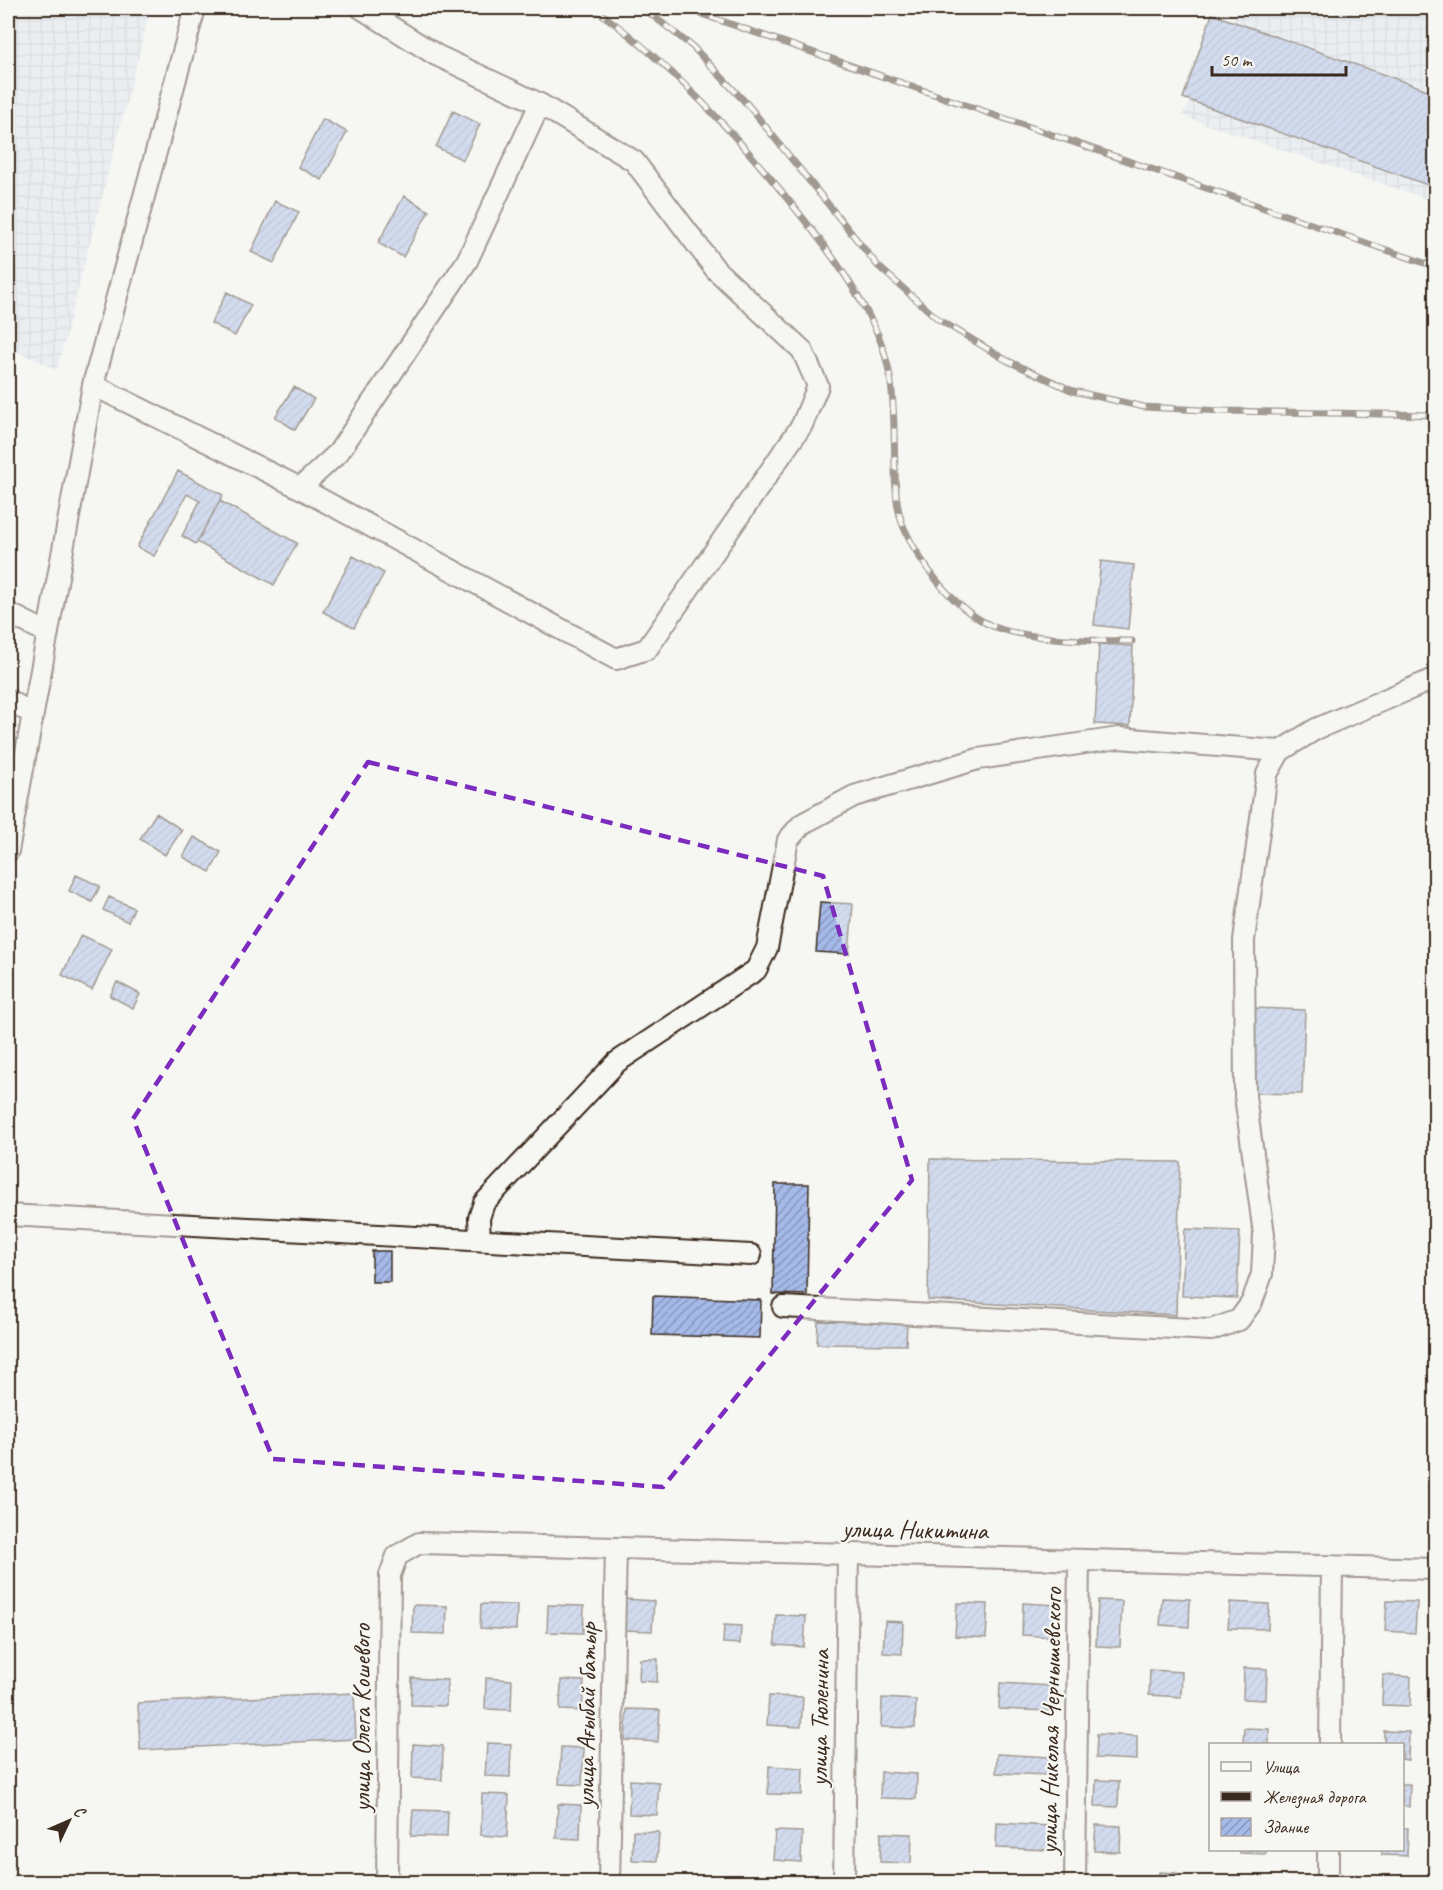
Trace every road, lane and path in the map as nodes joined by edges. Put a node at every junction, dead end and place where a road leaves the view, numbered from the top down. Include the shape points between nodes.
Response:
1 (195, 8) edge
2 (361, 8) edge
3 (540, 104) junction
4 (93, 385) junction
5 (300, 488) junction
6 (8, 613) edge
7 (48, 633) junction
8 (1436, 678) edge
9 (8, 700) edge
10 (33, 714) junction
11 (1280, 751) junction
12 (8, 851) edge
13 (8, 1215) edge
14 (480, 1240) junction
15 (751, 1255) dead end
16 (783, 1307) dead end
17 (616, 1548) junction
18 (848, 1554) junction
19 (397, 1556) joint
20 (1079, 1560) junction
21 (1332, 1566) junction
22 (1436, 1569) edge
23 (1330, 1743) edge
24 (1328, 1851) edge
25 (387, 1882) edge
26 (609, 1882) edge
27 (844, 1882) edge
28 (1076, 1882) edge
29 (1328, 1882) edge

1 - 4 street
2 - 3 street via 436,55
3 - 5 street via 467,261 338,453
3 - 5 street via 634,161 716,270 802,350 818,386 802,425 647,649 616,659
4 - 5 street
4 - 7 street
6 - 7 street
7 - 10 street
8 - 11 street via 1316,729
9 - 10 street
10 - 12 street
11 - 14 street via 1119,738 978,759 854,796 802,824 788,840 767,948 756,970 617,1062 484,1203 479,1218
11 - 16 street via 1267,774 1244,940 1245,1096 1264,1234 1262,1274 1252,1302 1239,1320 1211,1330
13 - 14 street
14 - 15 street
17 - 18 street, улица Никитина
17 - 19 street, улица Никитина via 419,1543
17 - 26 street, улица Ағыбай батыр
18 - 20 street, улица Никитина
18 - 27 street, улица Тюленина
19 - 25 street, улица Олега Кошевого via 390,1575
20 - 21 street, улица Никитина
20 - 28 street, улица Николая Чернышевского
21 - 22 street, улица Никитина
21 - 23 street
24 - 29 street

